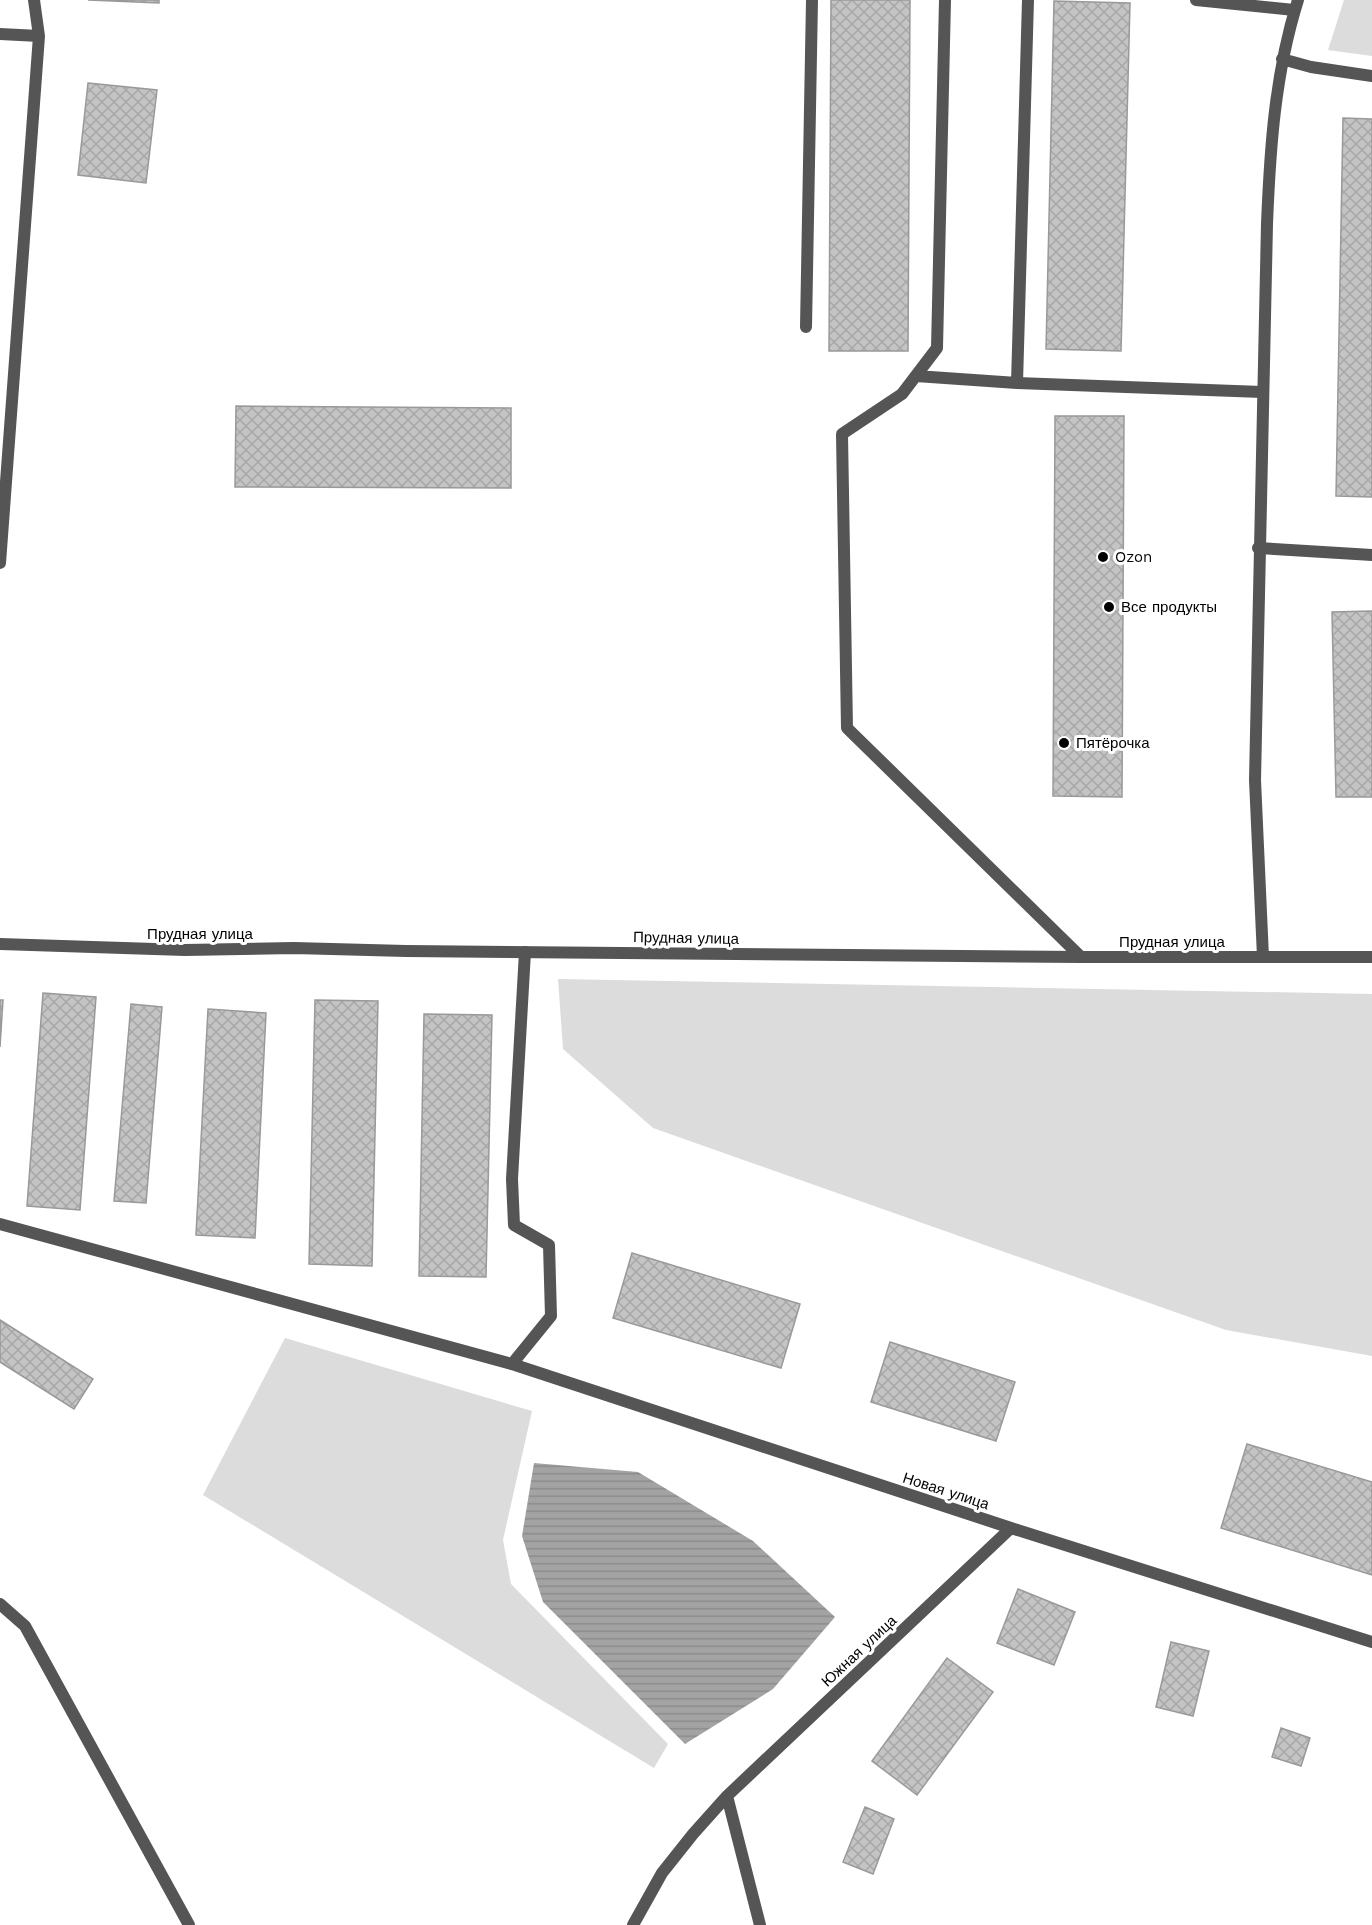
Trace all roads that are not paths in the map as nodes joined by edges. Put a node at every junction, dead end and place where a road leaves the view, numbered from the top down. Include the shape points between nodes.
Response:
1 (34, 0) edge
2 (812, 0) edge
3 (945, 0) edge
4 (1028, 0) edge
5 (1196, 0) edge
6 (1296, 5) edge
7 (0, 34) edge
8 (39, 36) junction
9 (1282, 59) junction
10 (1372, 76) edge
11 (806, 327) dead end
12 (916, 376) junction
13 (1017, 383) junction
14 (1262, 392) junction
15 (1258, 548) junction
16 (1372, 555) edge
17 (0, 563) edge
18 (0, 944) edge
19 (525, 952) junction
20 (1081, 957) junction
21 (1263, 957) junction
22 (1372, 957) edge
23 (0, 1224) edge
24 (512, 1364) junction
25 (1011, 1528) junction
26 (0, 1604) edge
27 (1372, 1642) edge
28 (726, 1796) junction
29 (189, 1925) edge
30 (633, 1925) edge
31 (760, 1925) edge

1 - 8 street
2 - 11 street
3 - 12 street via 937,348
4 - 13 street
5 - 6 street
6 - 9 street
7 - 8 street
8 - 17 street
9 - 10 street
9 - 14 street via 1271,140
12 - 13 street
12 - 20 street via 902,394 842,434 847,728
13 - 14 street
14 - 15 street
15 - 16 street
15 - 21 street via 1255,780
18 - 19 street, Прудная улица via 185,950
19 - 20 street, Прудная улица
19 - 24 street via 512,1179 514,1225 549,1245 551,1316
20 - 21 street, Прудная улица
21 - 22 street, Прудная улица
23 - 24 street, Новая улица
24 - 25 street, Новая улица
25 - 27 street, Новая улица
25 - 28 street, Южная улица
26 - 29 street via 26,1626
28 - 30 street, Южная улица via 662,1873
28 - 31 street

